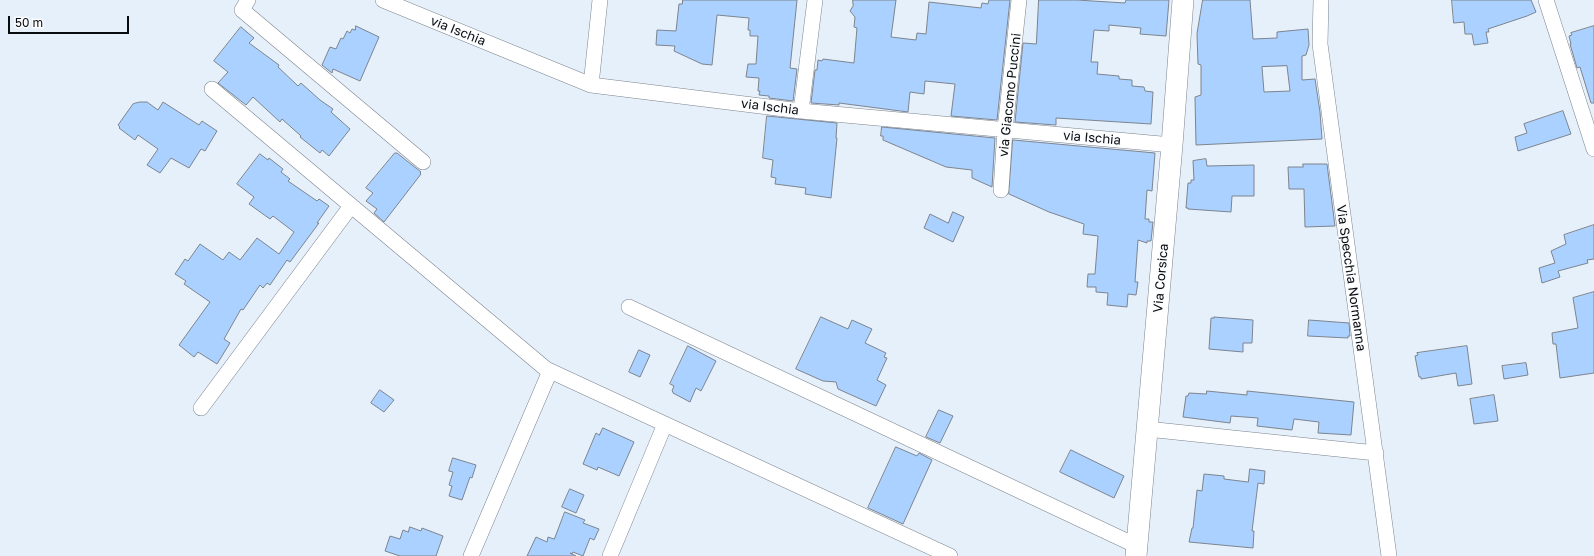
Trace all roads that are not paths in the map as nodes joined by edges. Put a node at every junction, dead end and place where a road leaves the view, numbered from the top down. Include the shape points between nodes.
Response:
1 (248, 0) edge
2 (383, 0) edge
3 (600, 0) edge
4 (815, 0) edge
5 (1019, 0) edge
6 (1184, 0) edge
7 (1320, 0) edge
8 (1546, 0) edge
9 (591, 85) junction
10 (212, 90) dead end
11 (801, 112) junction
12 (1005, 130) junction
13 (1172, 145) junction
14 (1594, 150) edge
15 (423, 162) dead end
16 (1002, 190) dead end
17 (351, 206) junction
18 (629, 307) dead end
19 (550, 371) junction
20 (201, 408) dead end
21 (665, 424) junction
22 (1148, 429) junction
23 (1376, 453) junction
24 (1137, 551) edge
25 (471, 556) edge
26 (610, 556) edge
27 (950, 556) edge
28 (1389, 556) edge

1 - 15 street via 242,10
2 - 9 street, via Ischia
3 - 9 street
4 - 11 street
5 - 12 street, via Giacomo Puccini
6 - 13 main road, Via Corsica
7 - 23 street, Via Specchia Normanna via 1320,44
8 - 14 street
9 - 11 street, via Ischia
10 - 17 street
11 - 12 street, via Ischia
12 - 13 street, via Ischia
12 - 16 street, via Giacomo Puccini
13 - 22 main road, Via Corsica
17 - 19 street
17 - 20 street
18 - 24 street
19 - 21 street
19 - 25 street
21 - 26 street
21 - 27 street
22 - 23 street
22 - 24 main road, Via Corsica
23 - 28 street, Via Specchia Normanna

